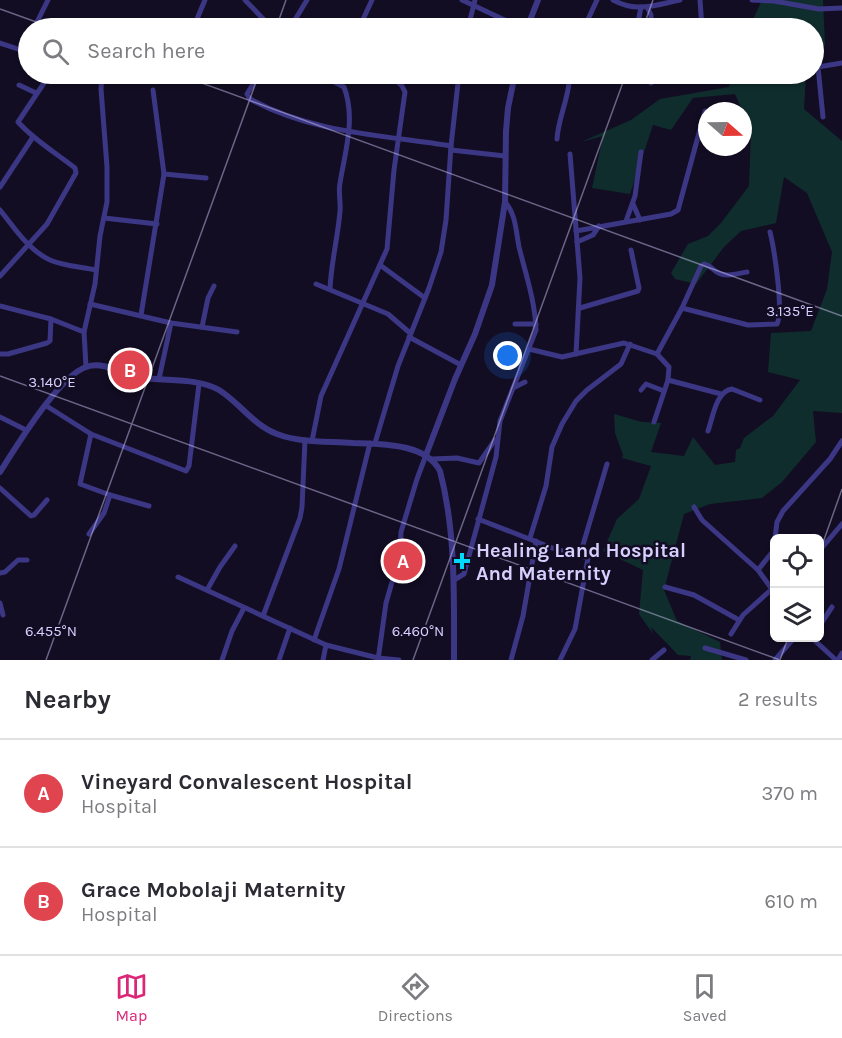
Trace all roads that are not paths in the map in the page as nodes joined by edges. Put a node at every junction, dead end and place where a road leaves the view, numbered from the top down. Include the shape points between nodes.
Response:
1 (48, 0) edge
2 (205, 0) edge
3 (245, 0) edge
4 (307, 0) edge
5 (372, 0) edge
6 (462, 0) edge
7 (538, 0) edge
8 (597, 0) edge
9 (613, 0) edge
10 (680, 0) edge
11 (700, 0) edge
12 (752, 0) edge
13 (774, 1) edge
14 (474, 2) edge
15 (644, 7) junction
16 (842, 8) edge
17 (39, 18) edge
18 (198, 18) edge
19 (262, 18) edge
20 (296, 18) edge
21 (364, 18) edge
22 (470, 18) edge
23 (504, 18) edge
24 (531, 18) edge
25 (589, 18) edge
26 (641, 18) edge
27 (651, 18) edge
28 (701, 18) edge
29 (0, 43) edge
30 (18, 49) edge
31 (842, 63) edge
32 (824, 66) edge
33 (43, 84) edge
34 (101, 84) edge
35 (252, 84) edge
36 (338, 84) edge
37 (400, 84) edge
38 (458, 84) edge
39 (513, 84) edge
40 (569, 84) edge
41 (820, 84) edge
42 (19, 85) dead end
43 (153, 90) dead end
44 (36, 93) junction
45 (823, 117) dead end
46 (350, 132) junction
47 (33, 137) junction
48 (400, 138) junction
49 (698, 138) edge
50 (557, 139) dead end
51 (451, 148) junction
52 (640, 152) dead end
53 (570, 154) dead end
54 (506, 156) junction
55 (164, 174) junction
56 (206, 177) dead end
57 (0, 187) edge
58 (505, 202) junction
59 (633, 204) junction
60 (0, 210) edge
61 (104, 218) junction
62 (640, 220) junction
63 (626, 221) junction
64 (157, 224) junction
65 (599, 226) junction
66 (576, 231) junction
67 (770, 232) dead end
68 (577, 242) junction
69 (29, 245) junction
70 (631, 250) dead end
71 (380, 265) junction
72 (96, 270) junction
73 (747, 272) dead end
74 (0, 276) edge
75 (316, 284) dead end
76 (214, 285) dead end
77 (330, 289) junction
78 (425, 298) junction
79 (362, 302) junction
80 (90, 304) junction
81 (0, 306) edge
82 (580, 308) junction
83 (682, 308) junction
84 (141, 315) junction
85 (51, 319) junction
86 (171, 324) junction
87 (515, 324) dead end
88 (536, 324) junction
89 (202, 327) junction
90 (84, 332) junction
91 (237, 332) dead end
92 (409, 335) junction
93 (630, 344) junction
94 (530, 350) junction
95 (0, 354) edge
96 (576, 354) junction
97 (657, 354) junction
98 (461, 365) junction
99 (86, 367) junction
100 (159, 379) junction
101 (668, 380) junction
102 (525, 382) dead end
103 (199, 384) junction
104 (513, 389) junction
105 (641, 390) dead end
106 (664, 391) junction
107 (721, 394) junction
108 (760, 399) dead end
109 (45, 405) junction
110 (0, 417) edge
111 (654, 422) dead end
112 (26, 430) junction
113 (708, 431) dead end
114 (91, 435) junction
115 (497, 438) junction
116 (309, 440) junction
117 (842, 441) edge
118 (373, 443) junction
119 (429, 457) junction
120 (607, 464) dead end
121 (0, 472) edge
122 (0, 489) edge
123 (110, 495) junction
124 (47, 500) dead end
125 (149, 506) dead end
126 (694, 507) dead end
127 (478, 519) junction
128 (842, 524) edge
129 (89, 534) dead end
130 (776, 534) edge
131 (533, 540) junction
132 (824, 544) edge
133 (235, 546) dead end
134 (580, 555) junction
135 (770, 556) edge
136 (27, 560) dead end
137 (758, 570) junction
138 (0, 573) edge
139 (178, 577) dead end
140 (454, 580) junction
141 (665, 586) dead end
142 (772, 588) edge
143 (207, 590) junction
144 (770, 593) edge
145 (0, 603) edge
146 (832, 607) dead end
147 (244, 608) junction
148 (3, 615) dead end
149 (263, 616) junction
150 (824, 618) edge
151 (739, 620) junction
152 (290, 628) junction
153 (731, 634) dead end
154 (314, 640) junction
155 (791, 642) edge
156 (817, 642) edge
157 (326, 645) junction
158 (705, 648) dead end
159 (664, 650) dead end
160 (842, 653) edge
161 (378, 659) edge
162 (222, 660) edge
163 (279, 660) edge
164 (323, 660) edge
165 (399, 660) edge
166 (454, 660) edge
167 (512, 660) edge
168 (560, 660) edge
169 (652, 660) edge
170 (746, 660) edge
171 (776, 660) edge
172 (837, 660) edge

1 - 17 street
2 - 18 street
3 - 19 street
4 - 20 street
5 - 21 street
6 - 14 street
7 - 24 street
8 - 25 street
9 - 15 street via 625,6
10 - 15 street
11 - 28 street
12 - 13 street
13 - 16 street via 819,9
14 - 22 street
14 - 23 street
15 - 26 street
15 - 27 street
29 - 30 street
31 - 32 street
33 - 44 street
34 - 61 street via 107,167
35 - 46 street via 247,94 250,99 288,118
36 - 46 street via 344,87 348,101
37 - 48 street via 405,92
38 - 51 street
39 - 54 street
40 - 50 street
41 - 45 street
42 - 44 street
43 - 55 street
44 - 47 street via 18,122
46 - 48 street
46 - 77 street via 339,186 340,210
47 - 57 street
47 - 69 street via 75,168 76,173 51,218
48 - 51 street
48 - 71 street via 387,249
49 - 62 street via 680,206 671,214
51 - 54 street
51 - 78 street via 445,234
52 - 59 street
53 - 66 street
54 - 58 street
55 - 56 street
55 - 64 street
58 - 88 street via 512,211
58 - 98 street via 492,285
59 - 62 street
59 - 63 street
60 - 69 street
61 - 64 street
61 - 72 street
62 - 63 street
63 - 65 street
64 - 84 street
65 - 66 street
65 - 68 street via 593,235
66 - 68 street
67 - 83 street via 780,298 777,324 748,325
68 - 82 street
69 - 72 street via 51,261
69 - 74 street
70 - 82 street via 638,291
71 - 78 street
71 - 79 street
72 - 80 street
73 - 83 street via 727,275 704,264
75 - 77 street
76 - 89 street
77 - 79 street
78 - 92 street
79 - 92 street via 388,314
79 - 116 street via 321,396
80 - 84 street
80 - 90 street
81 - 85 street
82 - 96 street
83 - 97 street
84 - 86 street
85 - 90 street
85 - 95 street via 47,344
86 - 89 street
86 - 100 street
87 - 88 street
88 - 94 street
89 - 91 street
90 - 99 street
92 - 98 street
92 - 118 street
93 - 96 street via 618,343
93 - 97 street
93 - 131 street via 621,364 576,401 562,424 552,447
94 - 96 street via 553,356
94 - 104 street
97 - 101 street via 669,368
98 - 119 street
99 - 100 street via 106,366
99 - 109 street via 68,378
100 - 103 street
101 - 106 street
101 - 107 street
102 - 104 street
103 - 114 street via 186,471
103 - 116 street via 225,394 260,426 280,435
104 - 115 street
105 - 106 street via 646,384
106 - 111 street
107 - 108 street via 732,389
107 - 113 street
109 - 112 street
109 - 114 street
110 - 112 street
112 - 121 street
114 - 123 street via 80,484
115 - 119 street via 479,463
115 - 127 street via 496,457
116 - 118 street
116 - 149 street via 300,518
117 - 130 street via 783,511
118 - 119 street
118 - 154 street via 339,569
119 - 140 street via 443,482
119 - 161 street via 417,478 401,532
120 - 134 street
122 - 124 street via 31,516
123 - 125 street
123 - 129 street via 104,513
126 - 137 street via 702,520
127 - 131 street
127 - 140 street via 464,574
128 - 132 street
131 - 134 street
131 - 167 street via 523,616
133 - 143 street
134 - 168 street via 588,558 586,573 575,629
135 - 137 street
136 - 138 street via 18,560
137 - 142 street
139 - 143 street
140 - 166 street
141 - 151 street via 694,595
143 - 147 street
144 - 151 street
145 - 148 street
146 - 150 street
147 - 149 street
147 - 162 street
149 - 152 street
151 - 153 street
152 - 154 street
152 - 163 street
154 - 157 street
155 - 171 street
156 - 172 street
157 - 161 street
157 - 164 street
158 - 170 street
159 - 169 street
160 - 172 street
161 - 165 street

